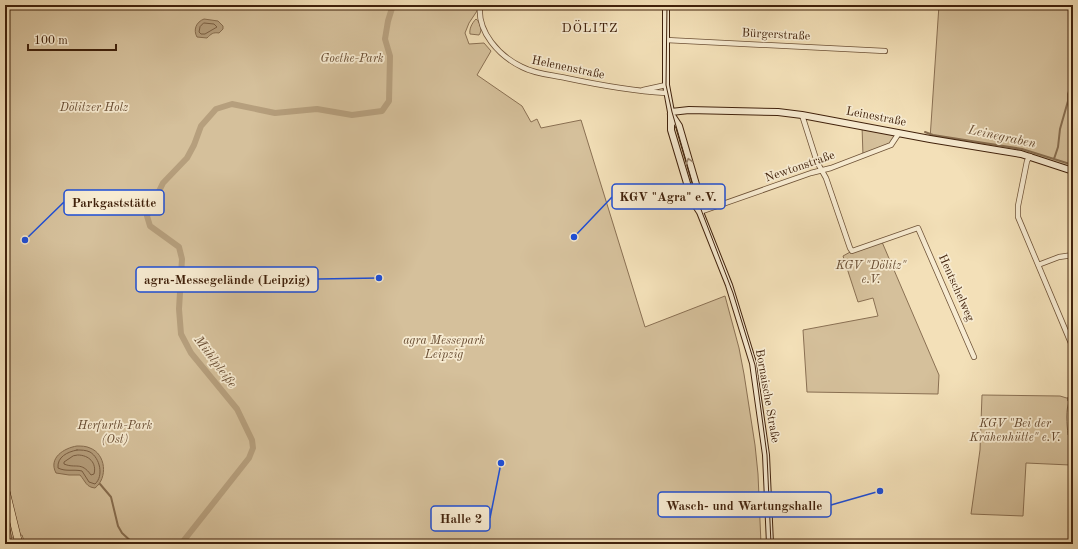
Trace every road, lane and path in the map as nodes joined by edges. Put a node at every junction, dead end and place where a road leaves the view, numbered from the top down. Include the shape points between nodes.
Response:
1 (666, 5) edge
2 (480, 7) edge
3 (666, 40) junction
4 (885, 51) dead end
5 (666, 85) junction
6 (639, 91) junction
7 (666, 93) junction
8 (670, 112) junction
9 (802, 115) junction
10 (899, 133) junction
11 (1030, 156) junction
12 (821, 170) junction
13 (1073, 171) edge
14 (700, 212) junction
15 (1073, 255) edge
16 (1038, 264) junction
17 (1073, 348) edge
18 (974, 357) dead end
19 (5, 487) edge
20 (5, 523) edge
21 (9, 541) edge
22 (19, 544) edge
23 (770, 544) edge
24 (785, 544) edge

1 - 3 main road, Bornaische Straße
2 - 6 street, Helenenstraße via 481,20 488,39 502,55 522,68
3 - 4 street, Bürgerstraße
3 - 5 main road, Bornaische Straße
5 - 6 street, Helenenstraße
5 - 7 main road, Bornaische Straße
6 - 7 street, Helenenstraße
7 - 8 main road, Bornaische Straße
8 - 9 main road, Leinestraße via 778,112
8 - 14 main road, Bornaische Straße via 671,130 684,174 692,200
9 - 10 main road, Leinestraße
9 - 12 street
10 - 11 main road, Leinestraße
10 - 12 street, Newtonstraße via 891,145
11 - 13 main road, Leinestraße
11 - 16 street via 1018,211 1020,222
12 - 14 street, Newtonstraße
12 - 18 street, Hentschelweg via 852,251 918,228
14 - 23 main road, Bornaische Straße via 729,285 753,363 766,455
15 - 16 street
16 - 17 street
19 - 22 highway
20 - 21 highway
23 - 24 street

